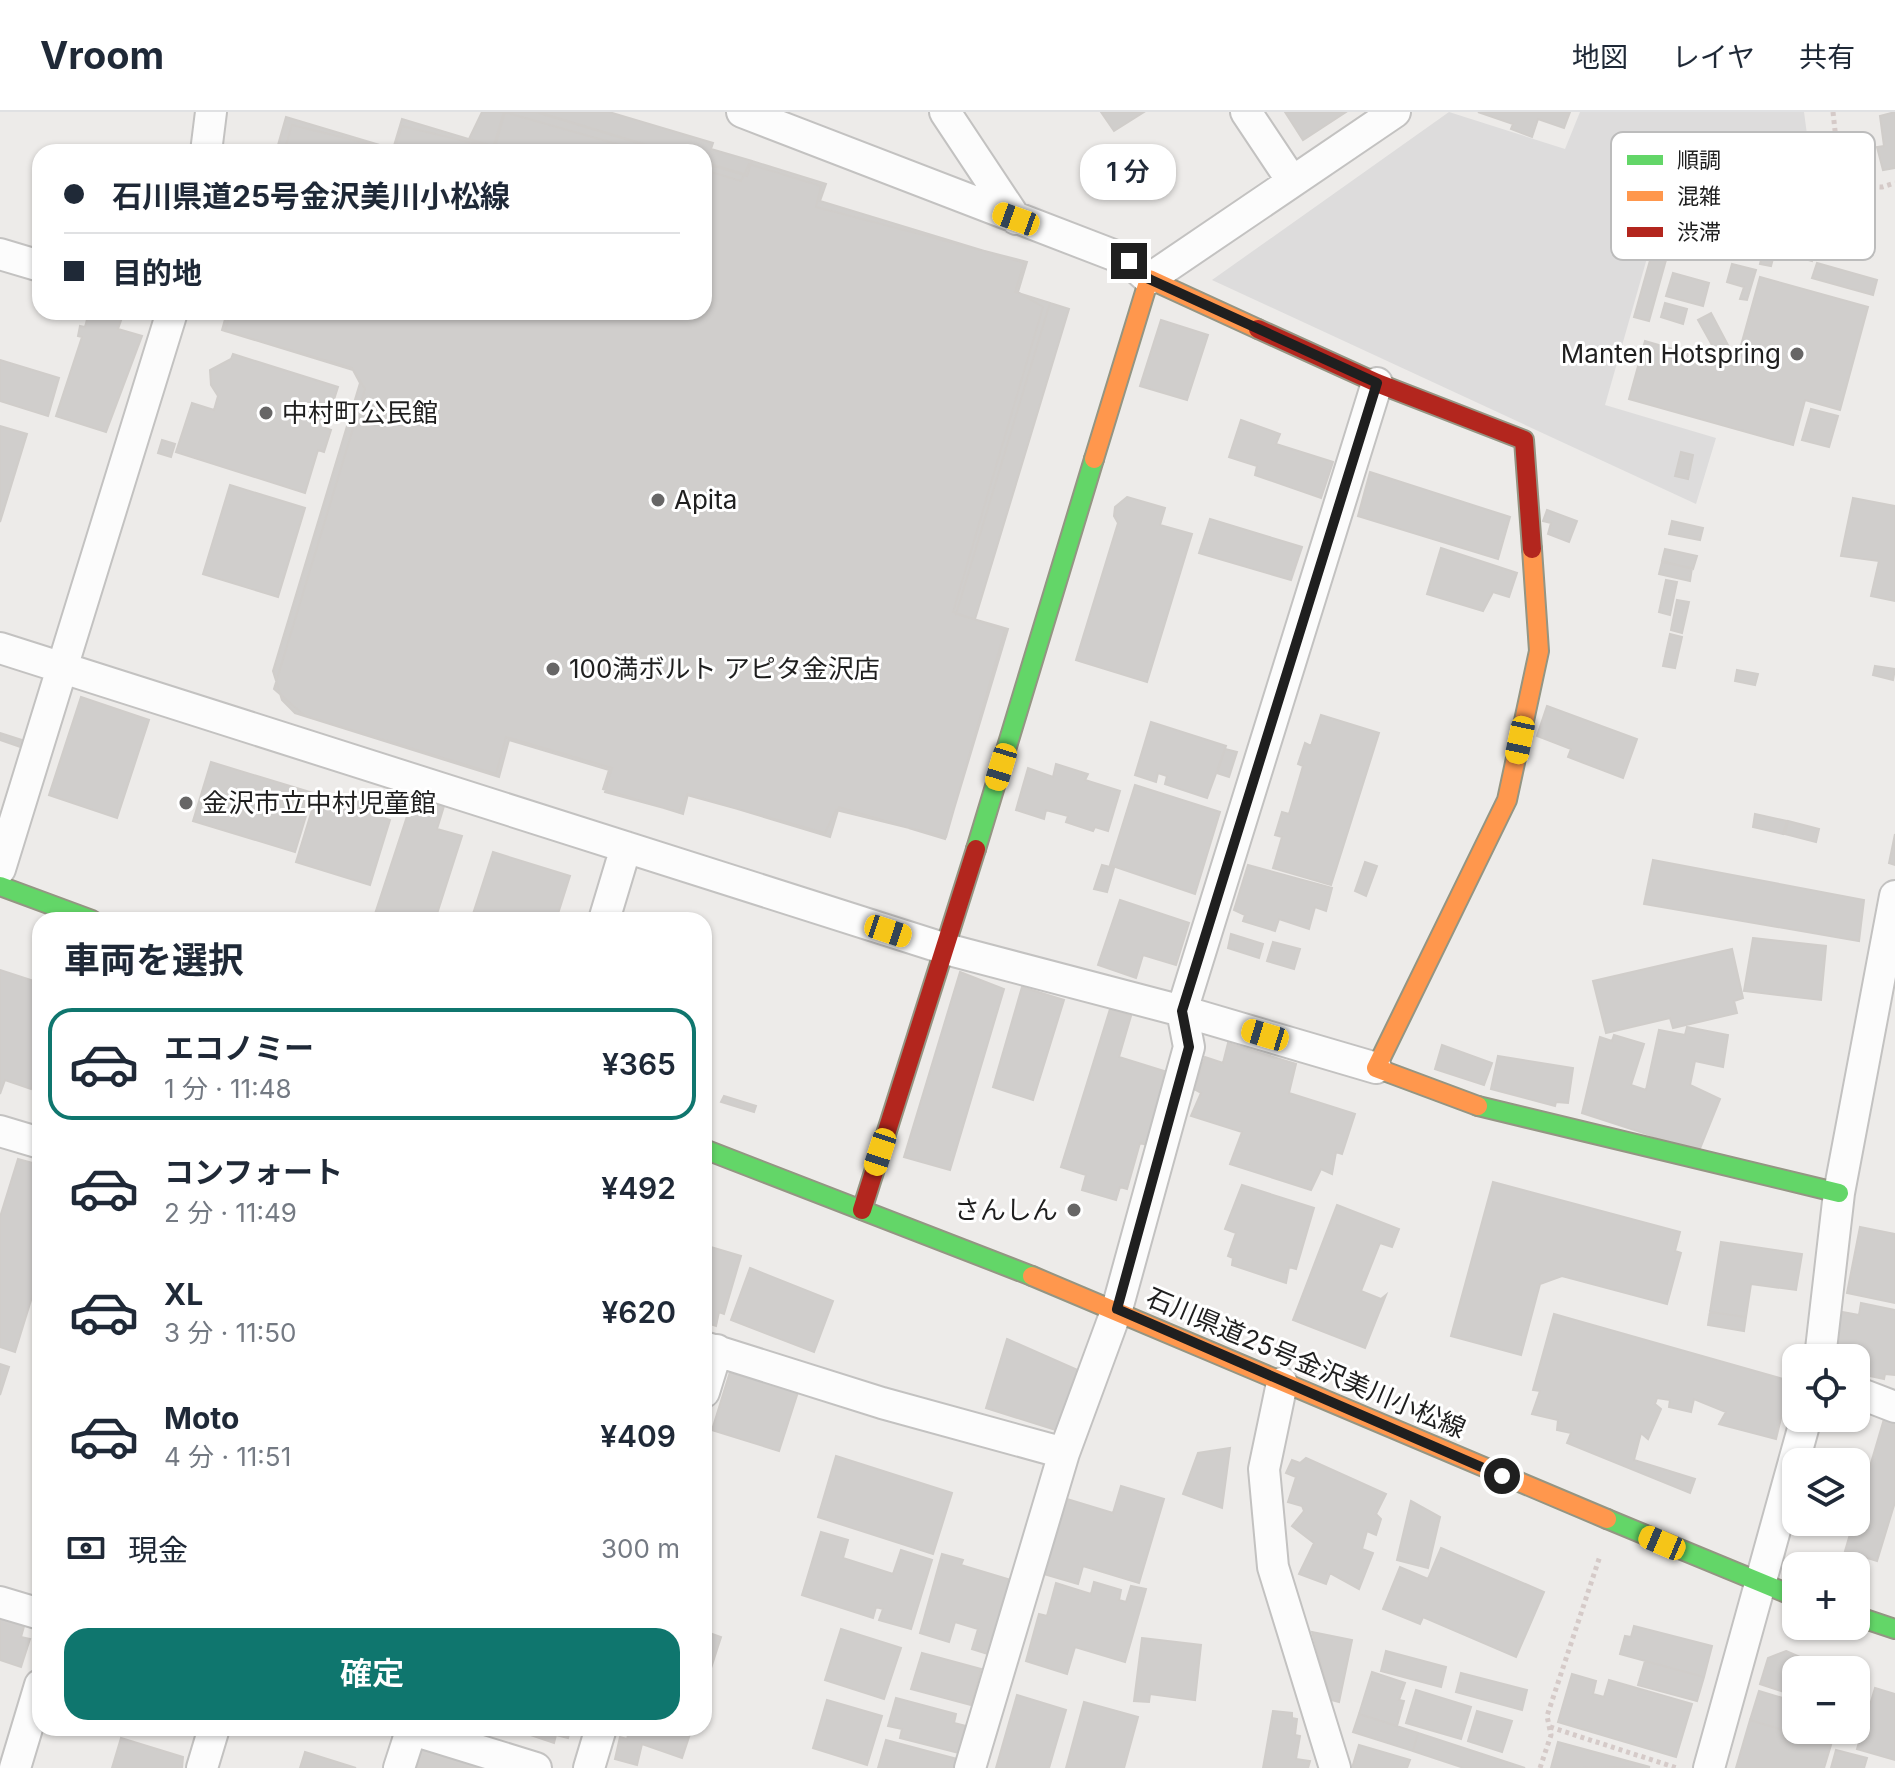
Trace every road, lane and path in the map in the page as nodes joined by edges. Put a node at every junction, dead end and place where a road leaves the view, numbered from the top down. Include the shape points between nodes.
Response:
1 (211, 112) edge
2 (742, 112) edge
3 (945, 112) edge
4 (1246, 112) edge
5 (1395, 112) edge
6 (1833, 112) edge
7 (1835, 132) edge
8 (207, 144) edge
9 (1292, 181) junction
10 (1895, 183) edge
11 (1875, 187) edge
12 (1016, 219) junction
13 (0, 254) edge
14 (32, 264) edge
15 (1149, 279) junction
16 (169, 320) edge
17 (1377, 383) junction
18 (0, 648) edge
19 (61, 667) junction
20 (626, 847) junction
21 (0, 869) edge
22 (0, 886) edge
23 (1895, 896) edge
24 (70, 912) edge
25 (606, 912) edge
26 (946, 949) junction
27 (1182, 1011) junction
28 (1376, 1068) junction
29 (0, 1131) edge
30 (32, 1141) edge
31 (712, 1152) edge
32 (1839, 1193) junction
33 (862, 1210) junction
34 (1117, 1309) junction
35 (1822, 1344) edge
36 (712, 1350) edge
37 (1282, 1383) junction
38 (1870, 1397) edge
39 (1895, 1407) edge
40 (1802, 1432) edge
41 (1064, 1453) junction
42 (1612, 1523) junction
43 (1761, 1585) junction
44 (1782, 1592) edge
45 (0, 1602) edge
46 (32, 1612) edge
47 (1870, 1621) edge
48 (1895, 1629) edge
49 (32, 1712) edge
50 (1549, 1727) junction
51 (212, 1736) edge
52 (407, 1736) edge
53 (432, 1736) edge
54 (599, 1736) edge
55 (15, 1768) edge
56 (202, 1768) edge
57 (399, 1768) edge
58 (536, 1768) edge
59 (589, 1768) edge
60 (970, 1768) edge
61 (1335, 1768) edge
62 (1540, 1768) edge
63 (1677, 1768) edge
64 (1709, 1768) edge

1 - 8 street
2 - 12 street
3 - 12 street
4 - 9 street
5 - 9 street
6 - 7 path
9 - 15 street
10 - 11 path
12 - 15 street via 1129,261
13 - 14 street
15 - 17 street
15 - 26 street
16 - 19 street
17 - 27 street
17 - 28 street via 1524,440 1539,651 1507,800
18 - 19 street
19 - 20 street
19 - 21 street
20 - 25 street
20 - 26 street
22 - 24 street
23 - 32 street
26 - 27 street
26 - 33 street
27 - 28 street
27 - 34 street via 1189,1047
28 - 32 street via 1486,1109
29 - 30 street
31 - 33 street, 石川県道25号金沢美川小松線
32 - 35 street
33 - 34 street, 石川県道25号金沢美川小松線
34 - 37 street, 石川県道25号金沢美川小松線
34 - 41 street
36 - 41 street
37 - 42 street, 石川県道25号金沢美川小松線
37 - 61 street via 1264,1469 1273,1567
38 - 39 street
40 - 43 street
41 - 60 street
42 - 43 street, 石川県道25号金沢美川小松線
42 - 50 path via 1547,1716
43 - 44 street, 石川県道25号金沢美川小松線
43 - 64 street
45 - 46 street
47 - 48 street
49 - 55 street
50 - 62 path
50 - 63 path
51 - 56 street
52 - 57 street
53 - 58 street
54 - 59 street

